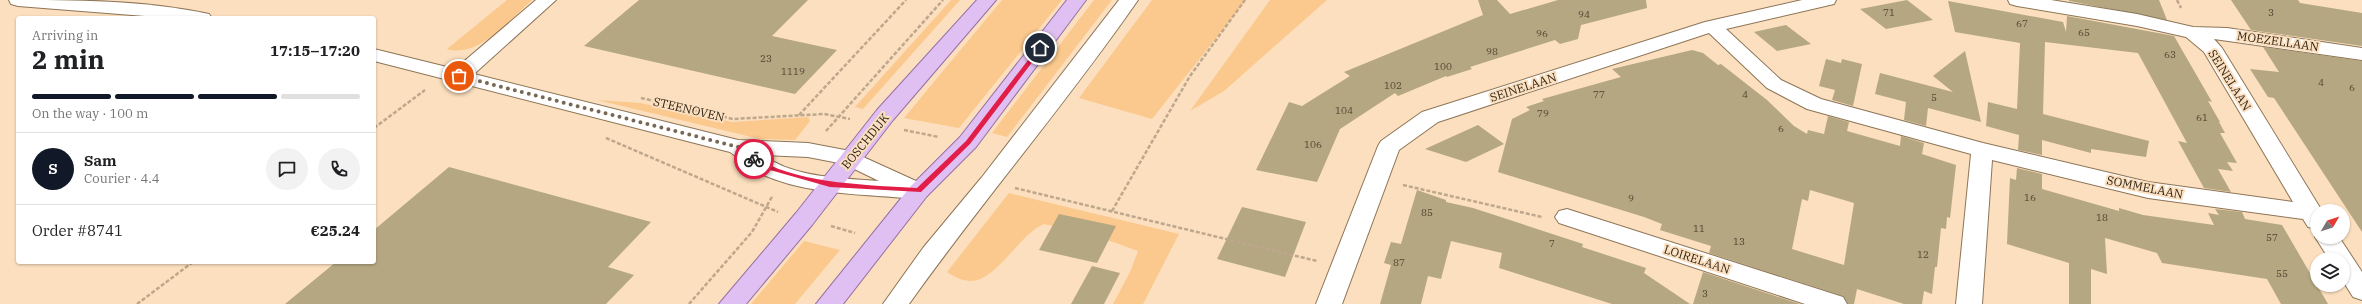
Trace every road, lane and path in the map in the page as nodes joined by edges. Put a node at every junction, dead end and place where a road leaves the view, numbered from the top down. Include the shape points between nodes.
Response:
1 (18, 0) edge
2 (200, 0) edge
3 (547, 0) edge
4 (906, 0) edge
5 (943, 0) edge
6 (987, 0) edge
7 (1077, 0) edge
8 (1129, 0) edge
9 (1245, 0) edge
10 (1827, 0) edge
11 (2017, 0) edge
12 (179, 13) junction
13 (193, 16) edge
14 (1712, 26) junction
15 (2193, 33) junction
16 (2362, 54) edge
17 (376, 56) edge
18 (454, 75) junction
19 (636, 98) dead end
20 (798, 116) junction
21 (839, 117) junction
22 (877, 124) junction
23 (376, 127) edge
24 (603, 136) dead end
25 (968, 142) junction
26 (738, 147) junction
27 (1982, 150) junction
28 (850, 158) junction
29 (1376, 179) junction
30 (990, 182) junction
31 (830, 184) junction
32 (919, 191) junction
33 (765, 208) junction
34 (2310, 210) edge
35 (1112, 211) junction
36 (2310, 216) edge
37 (1567, 217) joint
38 (804, 219) junction
39 (881, 240) junction
40 (191, 264) edge
41 (1342, 268) junction
42 (2350, 273) edge
43 (2362, 291) edge
44 (1829, 303) edge
45 (137, 304) edge
46 (689, 304) edge
47 (732, 304) edge
48 (829, 304) edge
49 (896, 304) edge
50 (1329, 304) edge
51 (1969, 304) edge

1 - 12 street
2 - 12 street
3 - 18 street
4 - 20 path
5 - 21 path
6 - 22 main road, BOSCHDIJK
7 - 25 main road
8 - 30 street
9 - 35 path via 1225,23 1163,119
10 - 14 street, SEINELAAN
11 - 15 street, SEINELAAN via 2137,20
12 - 13 street
14 - 27 street, SOMMELAAN via 1774,84 1814,104
14 - 29 street, SEINELAAN via 1430,118 1389,146
15 - 16 street, MOEZELLAAN via 2227,34
15 - 34 street, SEINELAAN via 2212,48
17 - 18 street, STEENOVEN
18 - 23 path
18 - 26 street, STEENOVEN
19 - 20 path, STEENOVEN via 733,119
20 - 21 path, STEENOVEN via 824,114
21 - 22 path, STEENOVEN
22 - 25 path, STEENOVEN
22 - 28 main road, BOSCHDIJK
24 - 33 path
25 - 32 main road
26 - 28 street, STEENOVEN via 808,150
26 - 31 street, STEENOVEN via 765,167
27 - 36 street, SOMMELAAN via 2148,190
27 - 51 street
28 - 31 main road, BOSCHDIJK
28 - 32 street, STEENOVEN
29 - 37 path via 1540,217
29 - 41 street, SEINELAAN
30 - 35 path
30 - 49 street
31 - 32 street, STEENOVEN
31 - 38 main road, BOSCHDIJK
32 - 39 main road
33 - 38 path
33 - 46 path via 752,232
35 - 41 path
37 - 44 street, LOIRELAAN
38 - 39 path
38 - 47 main road, BOSCHDIJK
39 - 48 main road
40 - 45 path
41 - 50 street, SEINELAAN
42 - 43 street

